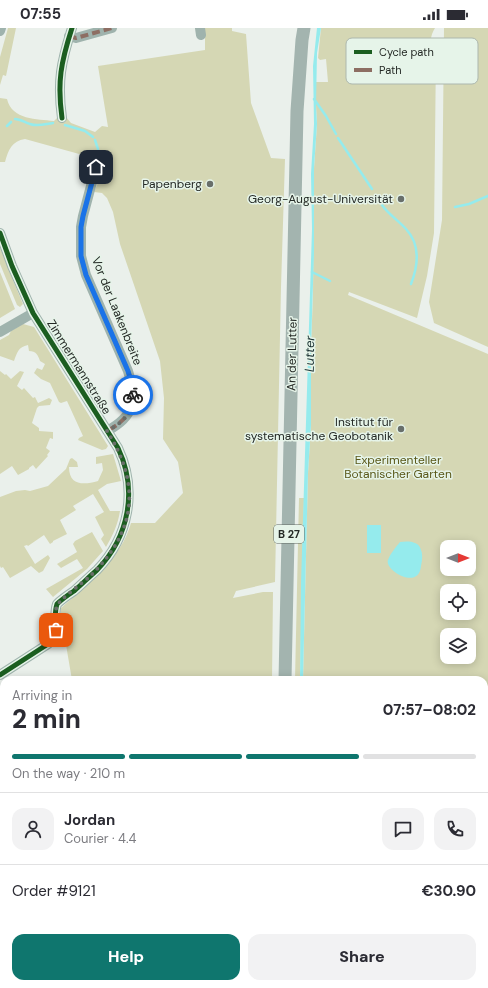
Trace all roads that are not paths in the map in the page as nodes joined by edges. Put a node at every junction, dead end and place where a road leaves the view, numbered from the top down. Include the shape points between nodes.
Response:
1 (112, 28) edge
2 (304, 28) edge
3 (70, 32) edge
4 (62, 118) dead end
5 (96, 167) dead end
6 (0, 233) edge
7 (33, 313) junction
8 (0, 332) edge
9 (107, 431) junction
10 (0, 675) edge
11 (285, 676) edge

1 - 3 street via 76,38
2 - 11 main road, An der Lutter / B 27 via 297,111
3 - 4 street via 60,67
5 - 9 street, Vor der Laakenbreite via 81,227 81,256 86,275 133,388 132,405 126,417
6 - 7 street, Zimmermannstraße
7 - 8 street
7 - 9 street, Zimmermannstraße
9 - 10 street, Zimmermannstraße via 120,453 129,486 128,513 119,540 105,562 57,604 56,630 48,644

